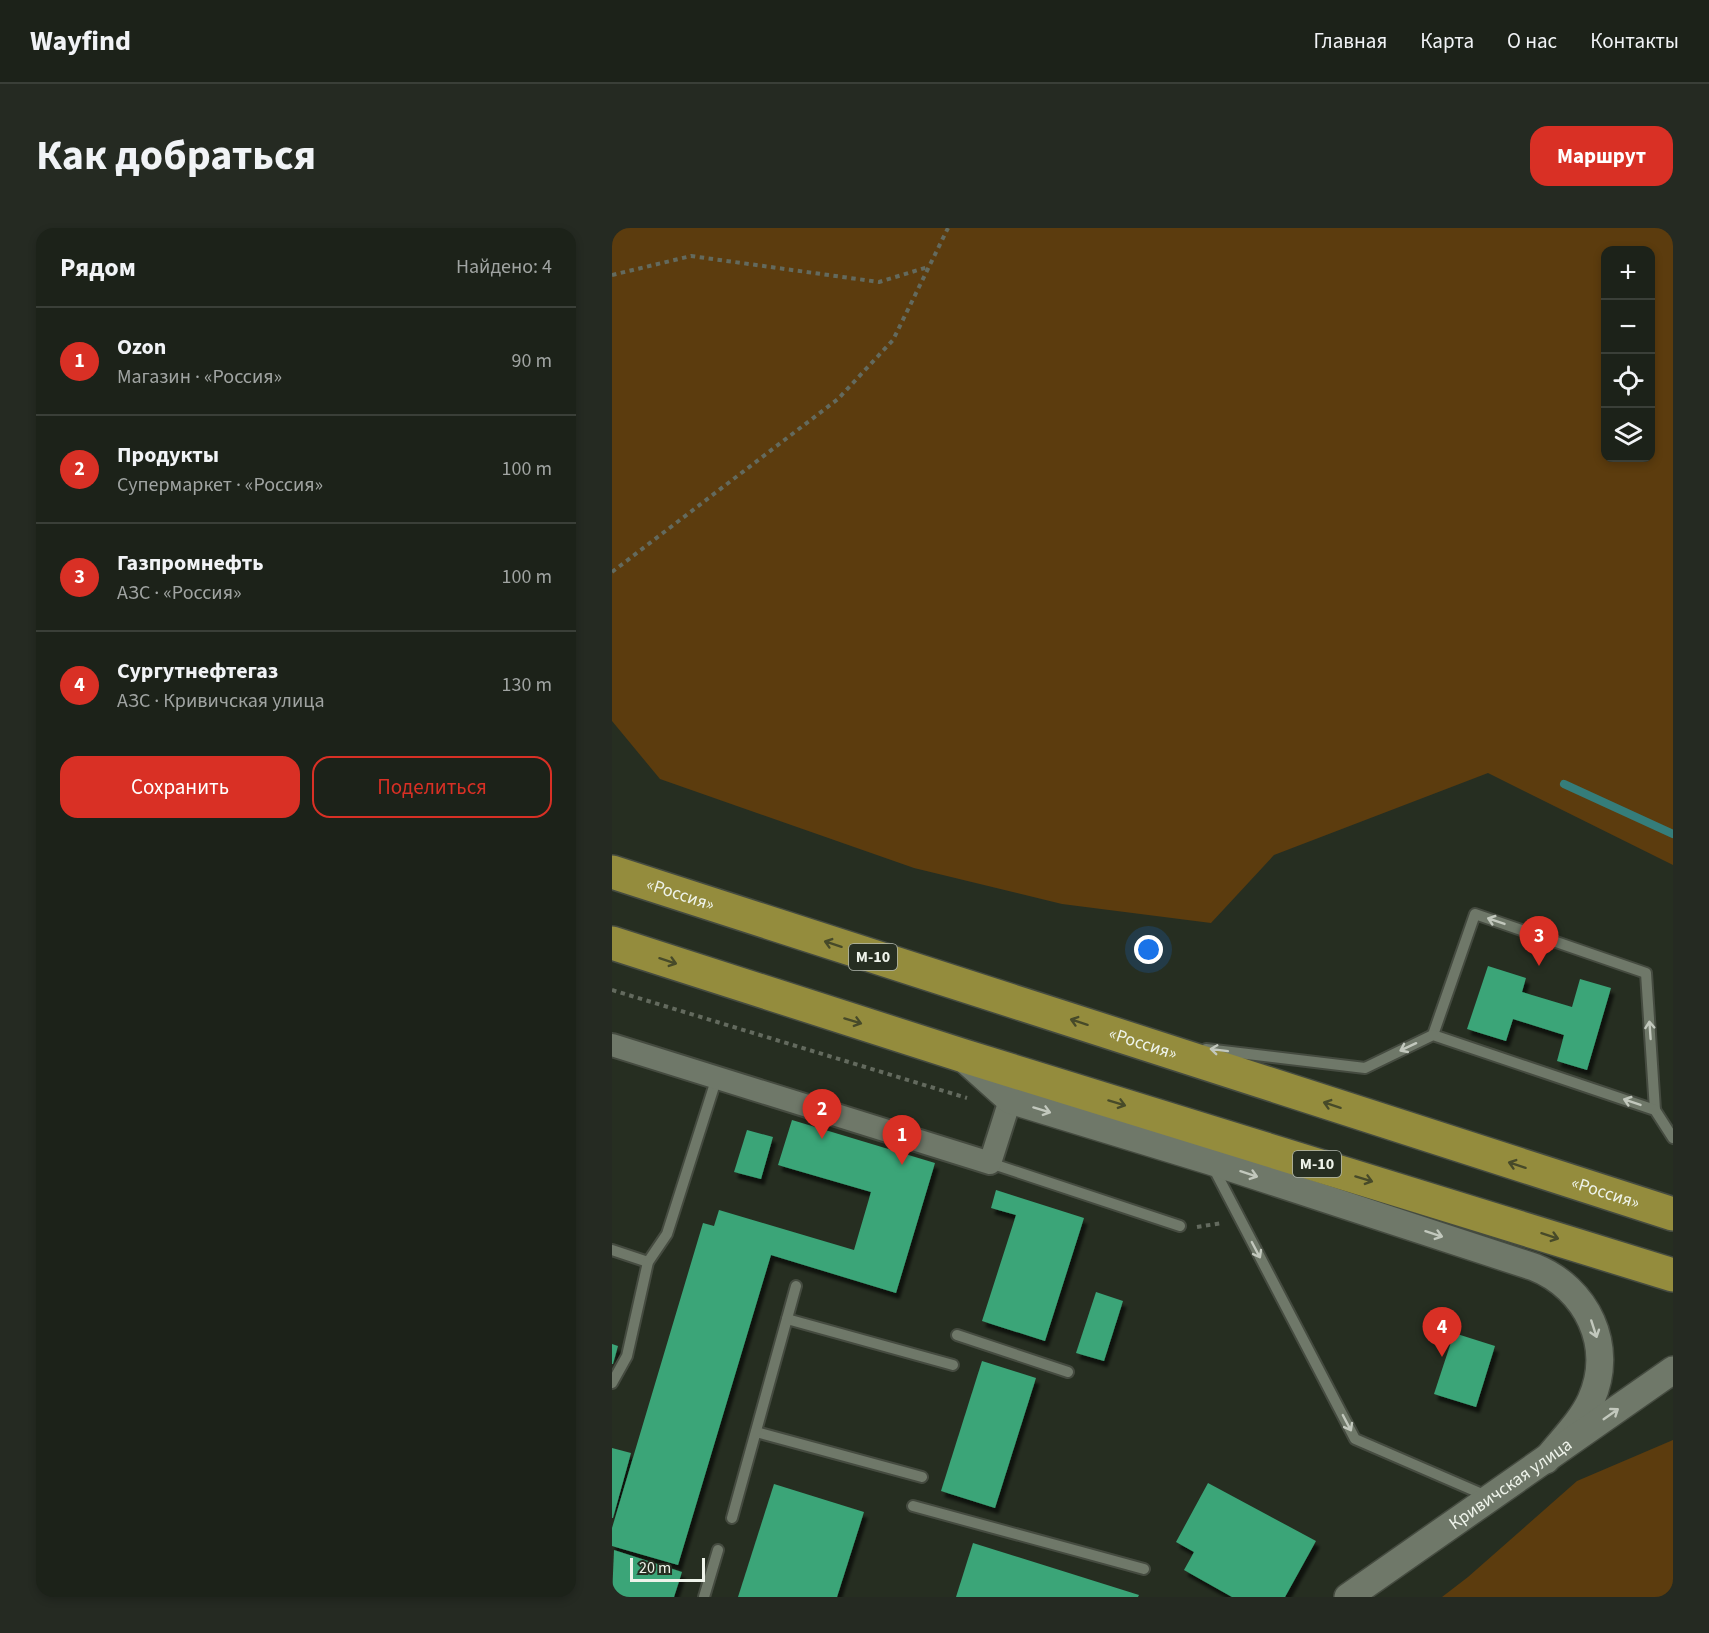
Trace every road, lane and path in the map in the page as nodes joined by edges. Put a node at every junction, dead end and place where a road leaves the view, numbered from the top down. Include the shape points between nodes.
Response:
1 (948, 228) edge
2 (928, 267) junction
3 (612, 275) edge
4 (612, 572) edge
5 (612, 872) edge
6 (612, 943) edge
7 (612, 990) edge
8 (1434, 1035) junction
9 (1134, 1040) junction
10 (612, 1045) edge
11 (961, 1055) junction
12 (717, 1077) junction
13 (1008, 1105) junction
14 (1655, 1110) junction
15 (1673, 1138) edge
16 (1210, 1161) junction
17 (990, 1163) junction
18 (1673, 1214) edge
19 (1241, 1220) junction
20 (1180, 1226) joint
21 (612, 1250) edge
22 (648, 1262) junction
23 (1673, 1275) edge
24 (796, 1286) dead end
25 (787, 1319) junction
26 (957, 1335) dead end
27 (953, 1365) dead end
28 (1673, 1370) edge
29 (1068, 1372) dead end
30 (612, 1383) edge
31 (756, 1432) junction
32 (1546, 1460) junction
33 (922, 1477) dead end
34 (1491, 1498) junction
35 (913, 1506) dead end
36 (732, 1518) dead end
37 (718, 1550) dead end
38 (1144, 1569) dead end
39 (704, 1597) edge
40 (1348, 1597) edge

1 - 2 path
2 - 3 path via 879,282 691,256
2 - 4 path via 893,339 838,399
9 -> 5 highway, «Россия» / М-10
6 -> 11 highway, М-10
7 - 13 path
8 -> 9 lane via 1365,1068
14 -> 8 lane
14 -> 8 lane via 1646,973 1475,914
18 -> 9 highway, «Россия» / М-10
10 - 12 street
11 - 13 street
11 -> 23 highway, М-10
12 - 17 street
12 - 22 lane via 667,1234
13 -> 16 street
13 - 17 street
14 - 15 lane
16 - 19 lane
16 -> 32 street via 1534,1267 1566,1286 1580,1300 1594,1325 1600,1353 1599,1372 1587,1408
17 - 20 lane
19 - 20 path
19 -> 34 lane via 1355,1439
21 - 22 lane
22 - 30 lane via 627,1356
24 - 25 lane
25 - 27 lane
25 - 31 lane
26 - 29 lane
32 -> 28 street, Кривичская улица
31 - 33 lane
31 - 36 lane
32 - 34 street, Кривичская улица
34 - 40 street, Кривичская улица
35 - 38 lane
37 - 39 lane

